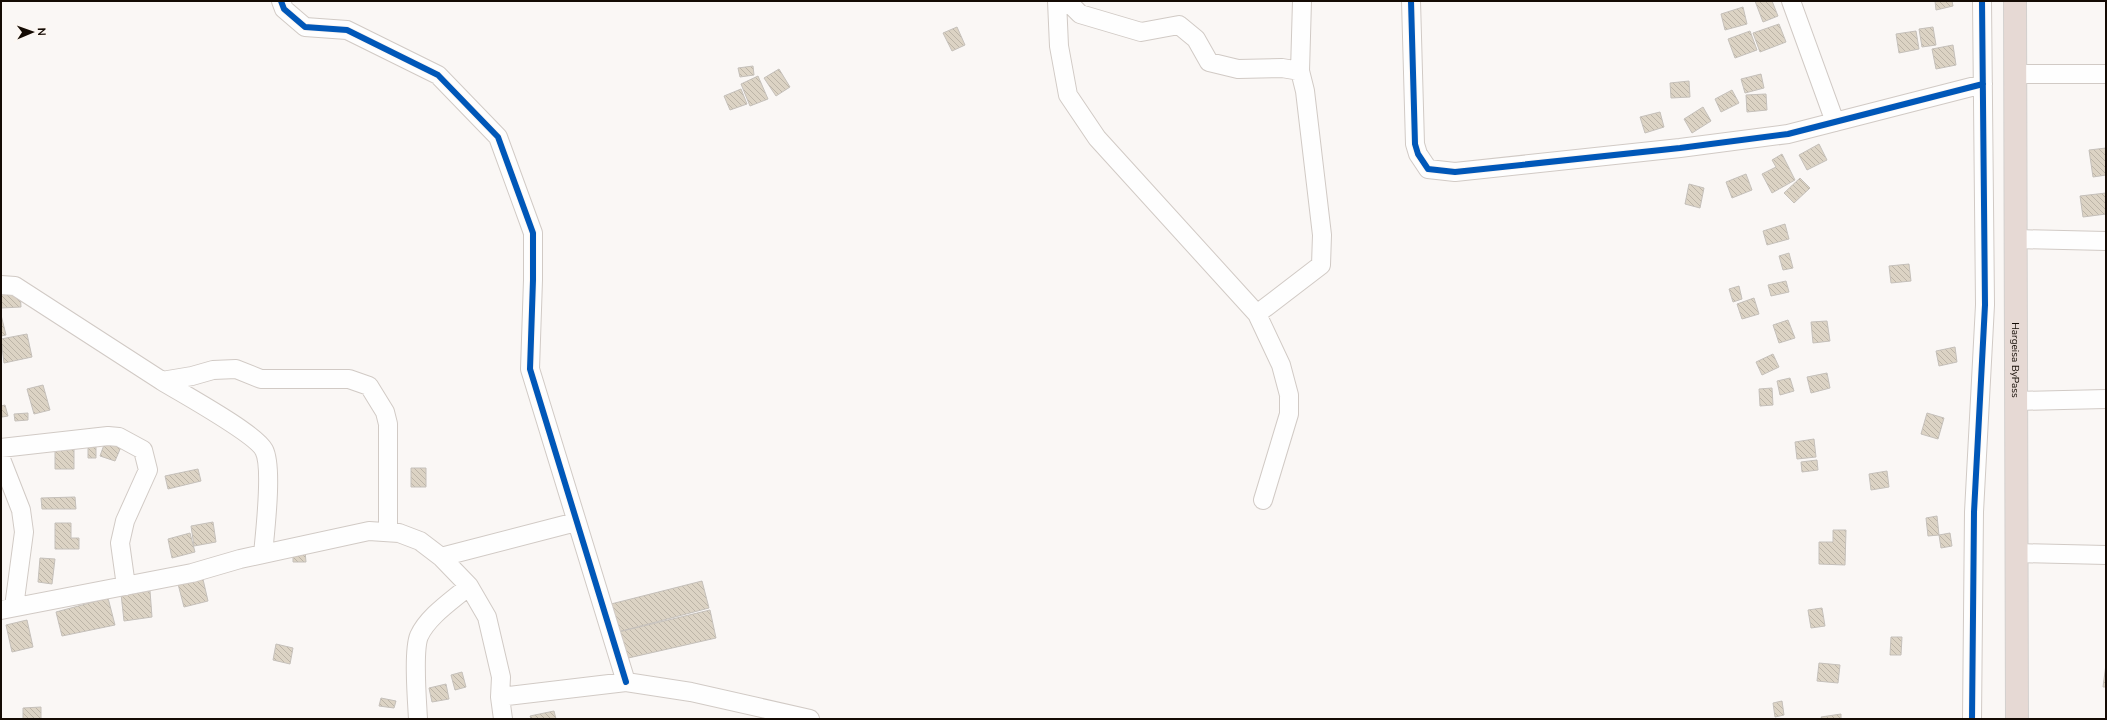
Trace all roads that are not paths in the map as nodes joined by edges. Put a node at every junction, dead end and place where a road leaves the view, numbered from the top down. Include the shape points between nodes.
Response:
1 (281, 1) edge
2 (1057, 1) edge
3 (1067, 1) edge
4 (1302, 1) edge
5 (1411, 1) edge
6 (1791, 1) edge
7 (1982, 1) edge
8 (2015, 1) edge
9 (1300, 71) junction
10 (2015, 74) junction
11 (2106, 74) edge
12 (1983, 84) junction
13 (1835, 122) junction
14 (2016, 239) junction
15 (2106, 241) edge
16 (1, 285) edge
17 (1257, 314) junction
18 (162, 382) junction
19 (2106, 399) edge
20 (2016, 401) junction
21 (1, 448) edge
22 (1, 459) edge
23 (1263, 500) dead end
24 (576, 522) junction
25 (388, 532) junction
26 (2016, 553) junction
27 (263, 554) junction
28 (2106, 555) edge
29 (441, 557) junction
30 (126, 586) junction
31 (469, 586) junction
32 (7, 608) edge
33 (626, 682) junction
34 (500, 697) junction
35 (418, 719) edge
36 (503, 719) edge
37 (810, 719) edge
38 (1972, 719) edge
39 (2017, 719) edge

1 - 24 street via 284,9 305,27 348,30 438,75 498,137 533,233 530,369
2 - 17 street via 1059,46 1068,95 1097,138
3 - 9 street via 1080,14 1141,32 1179,25 1196,39 1209,62 1238,69 1282,68
4 - 9 street
5 - 13 street via 1415,144 1428,169 1455,172 1680,148 1788,134
6 - 13 street
7 - 12 street
8 - 10 highway, Hargeisa ByPass
9 - 17 street via 1305,90 1322,235 1321,265
10 - 11 street
10 - 14 highway, Hargeisa ByPass
12 - 13 street
12 - 38 street via 1985,305 1974,512
14 - 15 street
14 - 20 highway, Hargeisa ByPass
16 - 18 street via 15,286
17 - 23 street via 1281,365 1289,395 1289,414
18 - 25 street via 213,370 236,369 261,378 349,379 369,386 386,412 388,424
18 - 27 street via 252,436 264,450 268,466
19 - 20 street
20 - 26 highway, Hargeisa ByPass
21 - 30 street via 108,436 119,437 143,450 148,470 125,521 120,543
22 - 32 street via 20,510 24,532
24 - 29 street
24 - 33 street
25 - 27 street via 369,531
25 - 29 street via 399,533 420,541
26 - 28 street
26 - 39 highway, Hargeisa ByPass
27 - 30 street via 192,573
29 - 31 street
30 - 32 street
31 - 34 street via 487,617 501,677
31 - 35 street via 433,618 419,637 416,672
33 - 34 street
33 - 37 street via 691,692
34 - 36 street

